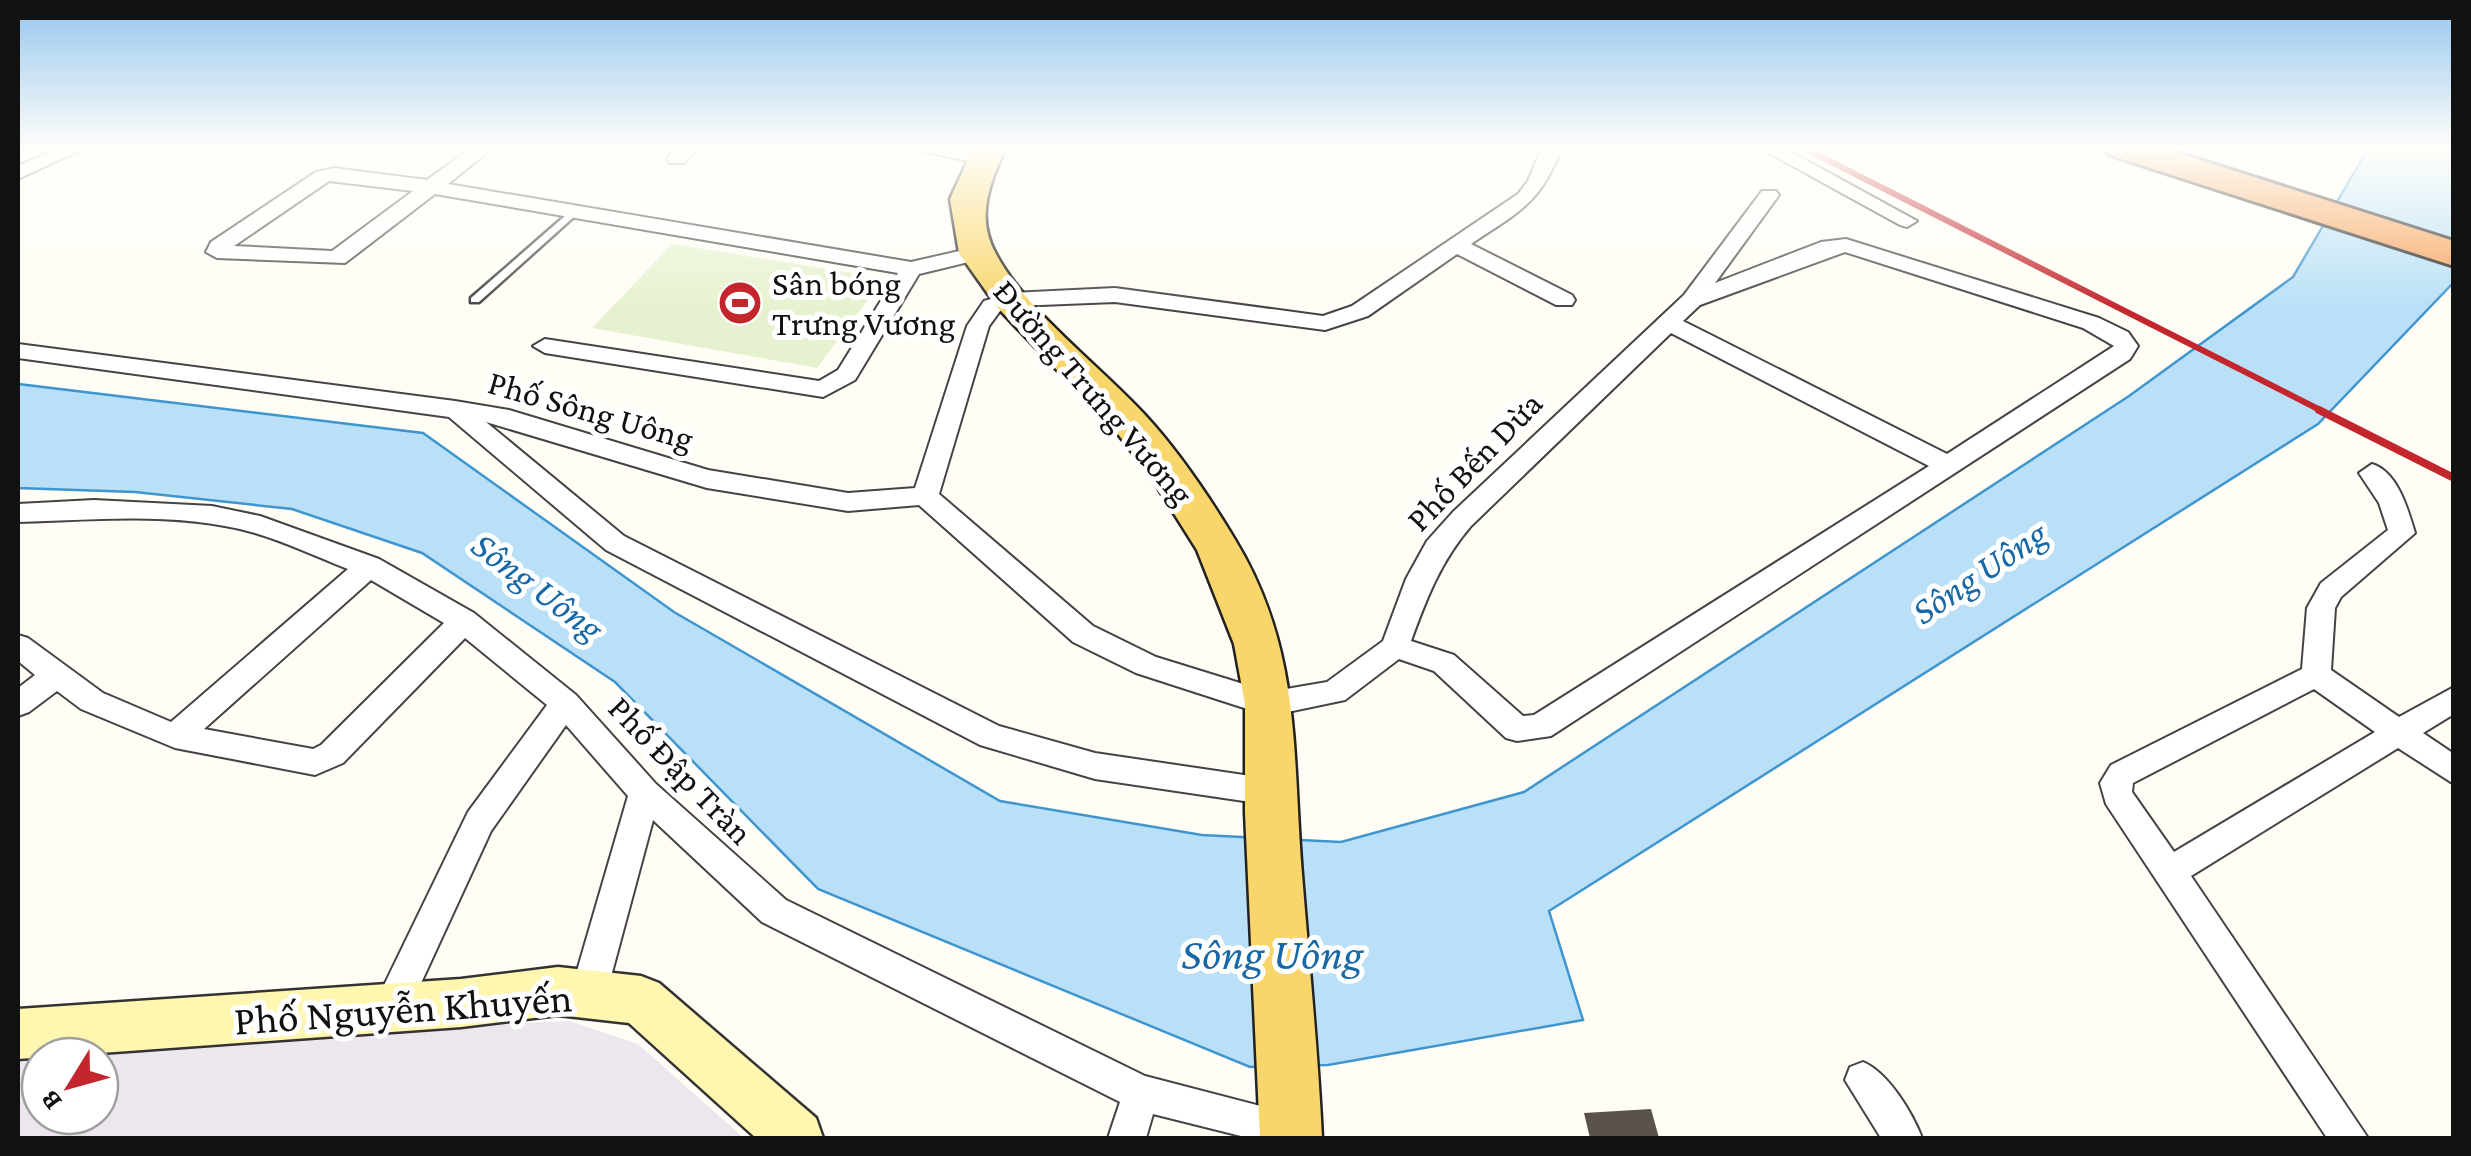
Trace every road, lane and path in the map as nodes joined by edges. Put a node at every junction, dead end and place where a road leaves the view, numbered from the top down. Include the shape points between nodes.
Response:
1 (288, 201) edge
2 (413, 201) edge
3 (511, 201) edge
4 (967, 201) edge
5 (1520, 201) edge
6 (1765, 201) edge
7 (1869, 201) edge
8 (2290, 201) edge
9 (2355, 201) edge
10 (573, 212) junction
11 (1907, 221) dead end
12 (2454, 232) edge
13 (1456, 245) junction
14 (976, 253) junction
15 (2454, 254) edge
16 (911, 270) junction
17 (475, 300) dead end
18 (1011, 300) junction
19 (1564, 300) dead end
20 (1692, 300) junction
21 (1667, 322) junction
22 (545, 346) dead end
23 (18, 351) edge
24 (456, 409) junction
25 (1948, 466) junction
26 (2372, 473) dead end
27 (925, 496) junction
28 (18, 514) edge
29 (369, 566) junction
30 (464, 621) junction
31 (18, 646) edge
32 (1395, 648) junction
33 (56, 674) junction
34 (2316, 675) junction
35 (2454, 699) edge
36 (565, 703) junction
37 (18, 704) edge
38 (1268, 704) junction
39 (2399, 734) junction
40 (175, 736) junction
41 (2454, 771) edge
42 (646, 793) junction
43 (1271, 803) junction
44 (2171, 872) junction
45 (588, 995) junction
46 (391, 1008) junction
47 (18, 1034) edge
48 (1863, 1080) dead end
49 (1141, 1093) junction
50 (1290, 1134) edge
51 (796, 1138) edge
52 (1127, 1138) edge
53 (1903, 1138) edge
54 (2349, 1138) edge

1 - 2 street via 217,252 337,258
3 - 10 street
4 - 14 main road, Đường Trưng Vương
5 - 13 street
6 - 20 street
7 - 11 street
8 - 15 highway
9 - 12 highway
10 - 16 street
10 - 17 lane
13 - 18 street via 1360,310 1324,323 1115,295
13 - 19 street
14 - 16 street
14 - 18 main road, Đường Trưng Vương
16 - 22 street via 847,375 823,389
18 - 27 street via 992,306 978,326
18 - 38 main road, Đường Trưng Vương via 1132,426 1193,505 1258,644
20 - 21 street, Phố Bến Dừa
20 - 25 street via 1846,245 2092,322 2126,346
21 - 25 street
21 - 32 street, Phố Bến Dừa via 1449,533 1420,579
23 - 24 street, Phố Sông Uông
24 - 27 street, Phố Sông Uông via 707,478 848,502
24 - 43 street via 615,543 990,736
25 - 32 street via 1540,728 1517,729 1444,663
26 - 34 street via 2392,501 2402,534 2331,590 2321,608
27 - 38 street via 1083,634 1146,665
28 - 29 street, Phố Đập Tràn via 94,509 212,515 260,524
29 - 30 street, Phố Đập Tràn
29 - 40 street
30 - 36 street, Phố Đập Tràn
30 - 40 street via 323,759 308,762
31 - 33 street
32 - 38 street via 1335,692
33 - 37 street
33 - 40 street via 92,701
34 - 39 street
34 - 44 street via 2122,774 2117,795
35 - 39 street
36 - 42 street, Phố Đập Tràn
36 - 46 street via 480,822
38 - 43 main road, Đường Trưng Vương
39 - 41 street
39 - 44 street
42 - 45 street
42 - 49 street, Phố Đập Tràn via 774,911
43 - 50 main road, Đường Trưng Vương
44 - 54 street
45 - 46 street, Phố Nguyễn Khuyến
45 - 51 street, Phố Nguyễn Khuyến via 641,1000
46 - 47 street, Phố Nguyễn Khuyến
48 - 53 street
49 - 50 street, Phố Đập Tràn
49 - 52 street

